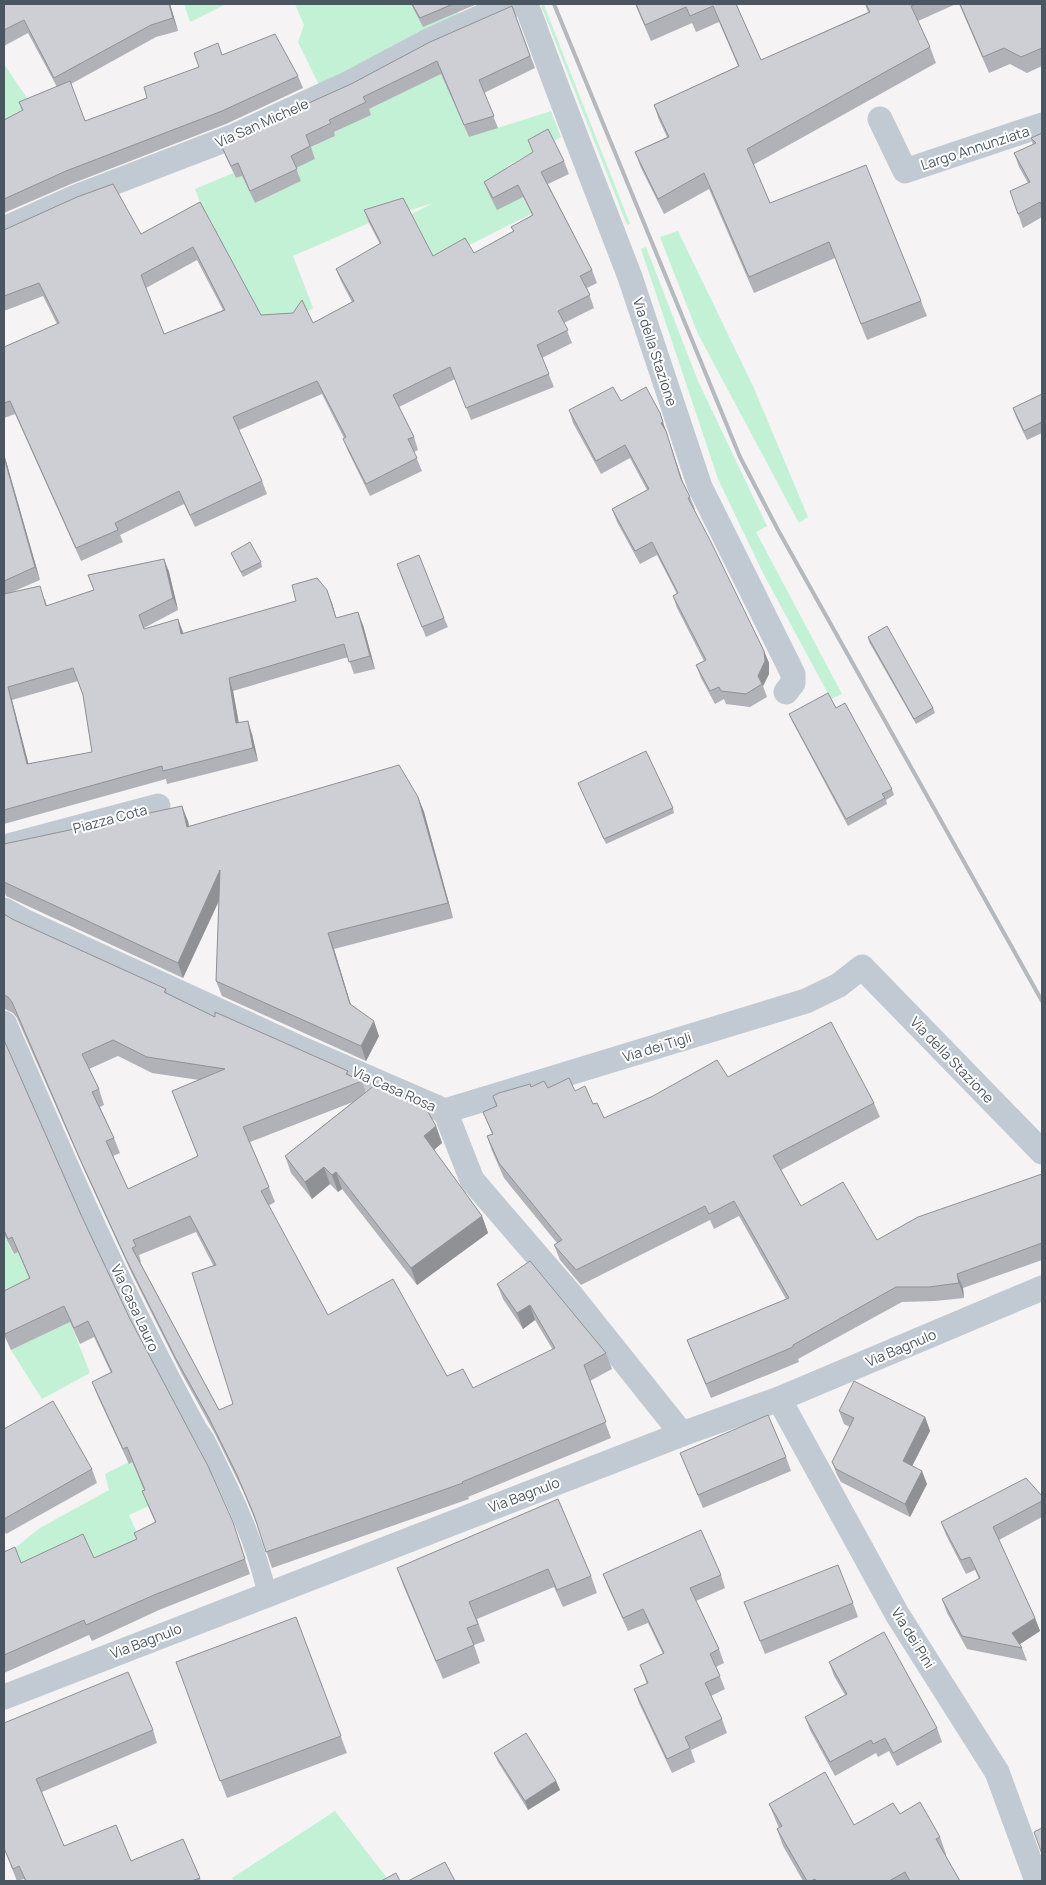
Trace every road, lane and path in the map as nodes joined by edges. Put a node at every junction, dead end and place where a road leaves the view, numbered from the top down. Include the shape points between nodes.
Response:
1 (514, 4) edge
2 (526, 4) edge
3 (880, 119) dead end
4 (1042, 125) edge
5 (4, 229) edge
6 (786, 692) dead end
7 (158, 806) dead end
8 (4, 848) edge
9 (4, 910) edge
10 (862, 968) joint
11 (4, 1020) edge
12 (445, 1112) junction
13 (1042, 1152) edge
14 (1042, 1288) edge
15 (779, 1399) junction
16 (682, 1434) junction
17 (267, 1594) junction
18 (4, 1697) edge
19 (1037, 1881) edge

1 - 5 street, Via San Michele via 428,41 349,83 232,137 76,196
2 - 6 street, Via della Stazione via 630,277 700,487 793,674 793,683
3 - 4 street, Largo Annunziata via 906,170
7 - 8 street, Piazza Cota
9 - 12 street, Via Casa Rosa
10 - 12 street, Via dei Tigli via 806,1001
10 - 13 street, Via della Stazione
11 - 17 street, Via Casa Lauro via 152,1344 205,1438 238,1506 262,1569
12 - 16 street, Via Casa Rosa via 472,1180 571,1295
14 - 15 street, Via Bagnulo
15 - 16 street, Via Bagnulo
15 - 19 street, Via dei Pini via 897,1614 997,1772
16 - 17 street, Via Bagnulo
17 - 18 street, Via Bagnulo

